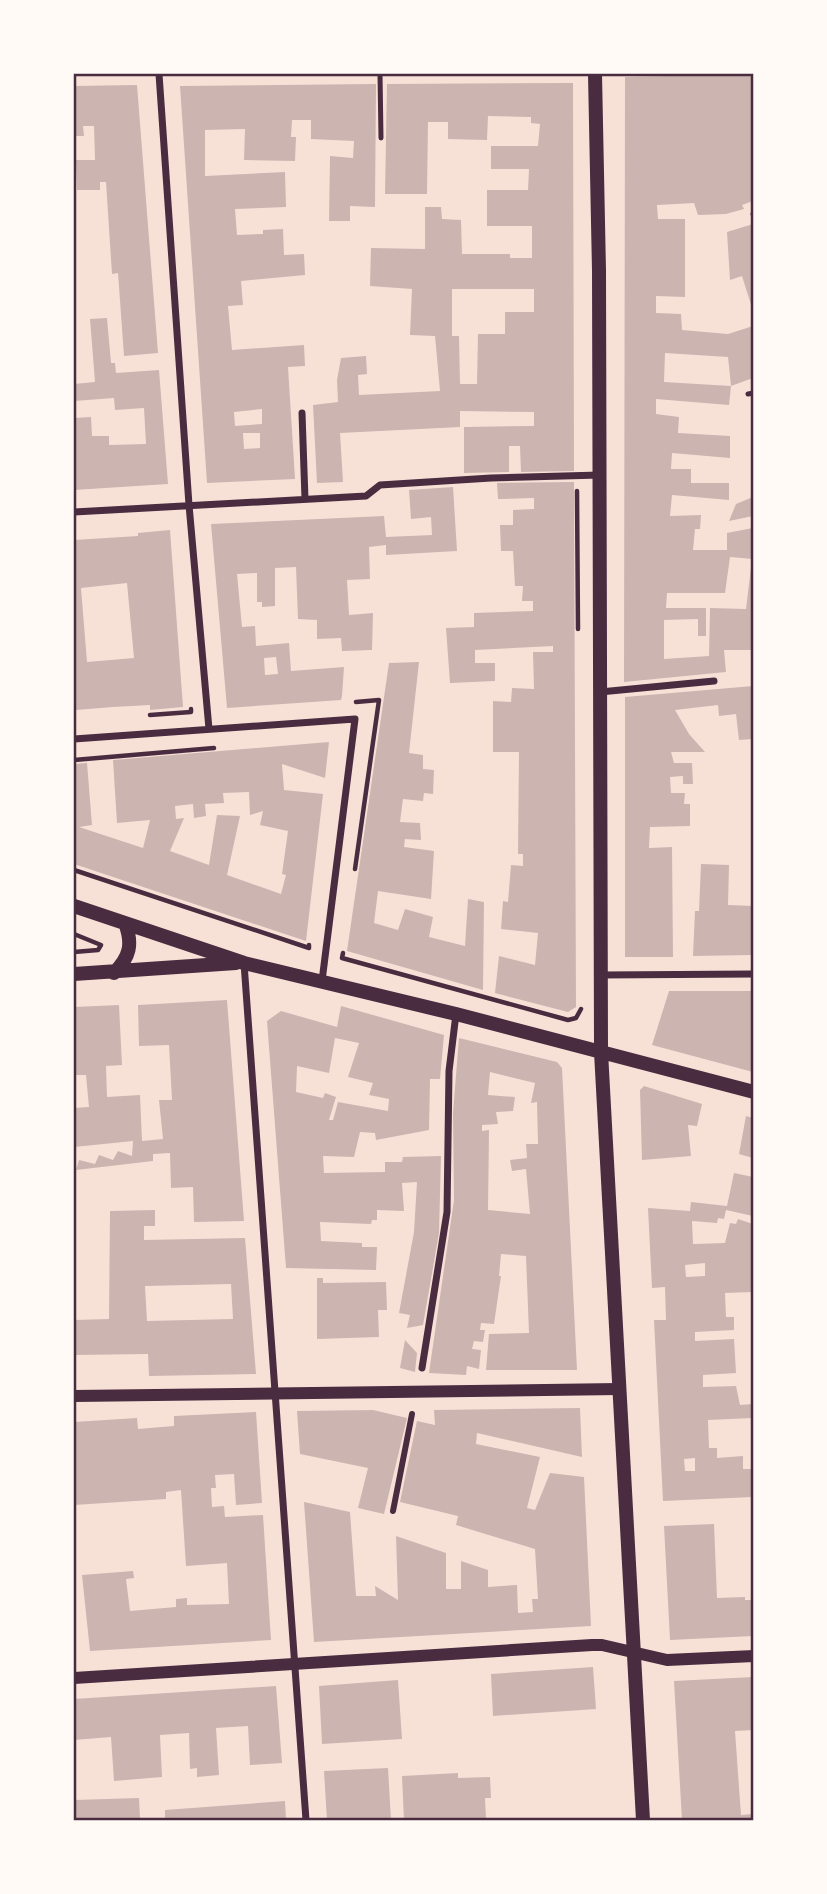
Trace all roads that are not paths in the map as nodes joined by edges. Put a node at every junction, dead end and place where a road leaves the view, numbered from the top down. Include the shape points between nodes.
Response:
1 (159, 74) edge
2 (380, 74) edge
3 (595, 74) edge
4 (381, 138) dead end
5 (302, 413) dead end
6 (600, 475) junction
7 (305, 499) junction
8 (189, 505) junction
9 (74, 512) edge
10 (714, 681) dead end
11 (600, 692) junction
12 (209, 729) junction
13 (74, 739) edge
14 (74, 906) edge
15 (125, 923) junction
16 (244, 963) junction
17 (114, 972) junction
18 (74, 974) edge
19 (754, 974) edge
20 (601, 975) junction
21 (322, 981) junction
22 (456, 1014) junction
23 (600, 1052) junction
24 (754, 1092) edge
25 (422, 1368) dead end
26 (619, 1389) junction
27 (275, 1393) junction
28 (74, 1396) edge
29 (412, 1414) dead end
30 (393, 1511) dead end
31 (634, 1653) junction
32 (754, 1656) edge
33 (295, 1664) junction
34 (74, 1678) edge
35 (306, 1821) edge
36 (643, 1821) edge

1 - 8 street
2 - 4 lane
3 - 6 main road
5 - 7 street
6 - 7 street via 380,485 366,496
6 - 11 main road
7 - 8 street
8 - 9 street
8 - 12 street
10 - 11 street
11 - 20 main road
12 - 13 street
12 - 21 street via 355,719
14 - 15 main road
15 - 16 main road
15 - 17 main road via 131,936 130,950
16 - 17 main road
16 - 21 main road
16 - 27 street
17 - 18 main road
19 - 20 street
20 - 23 main road
21 - 22 main road
22 - 23 main road
22 - 25 street via 449,1072 447,1212
23 - 24 main road
23 - 26 main road
26 - 27 street
26 - 31 main road
27 - 28 street
27 - 33 street
29 - 30 street
31 - 32 street via 667,1660
31 - 33 street via 592,1645
31 - 36 main road
33 - 34 street
33 - 35 street

